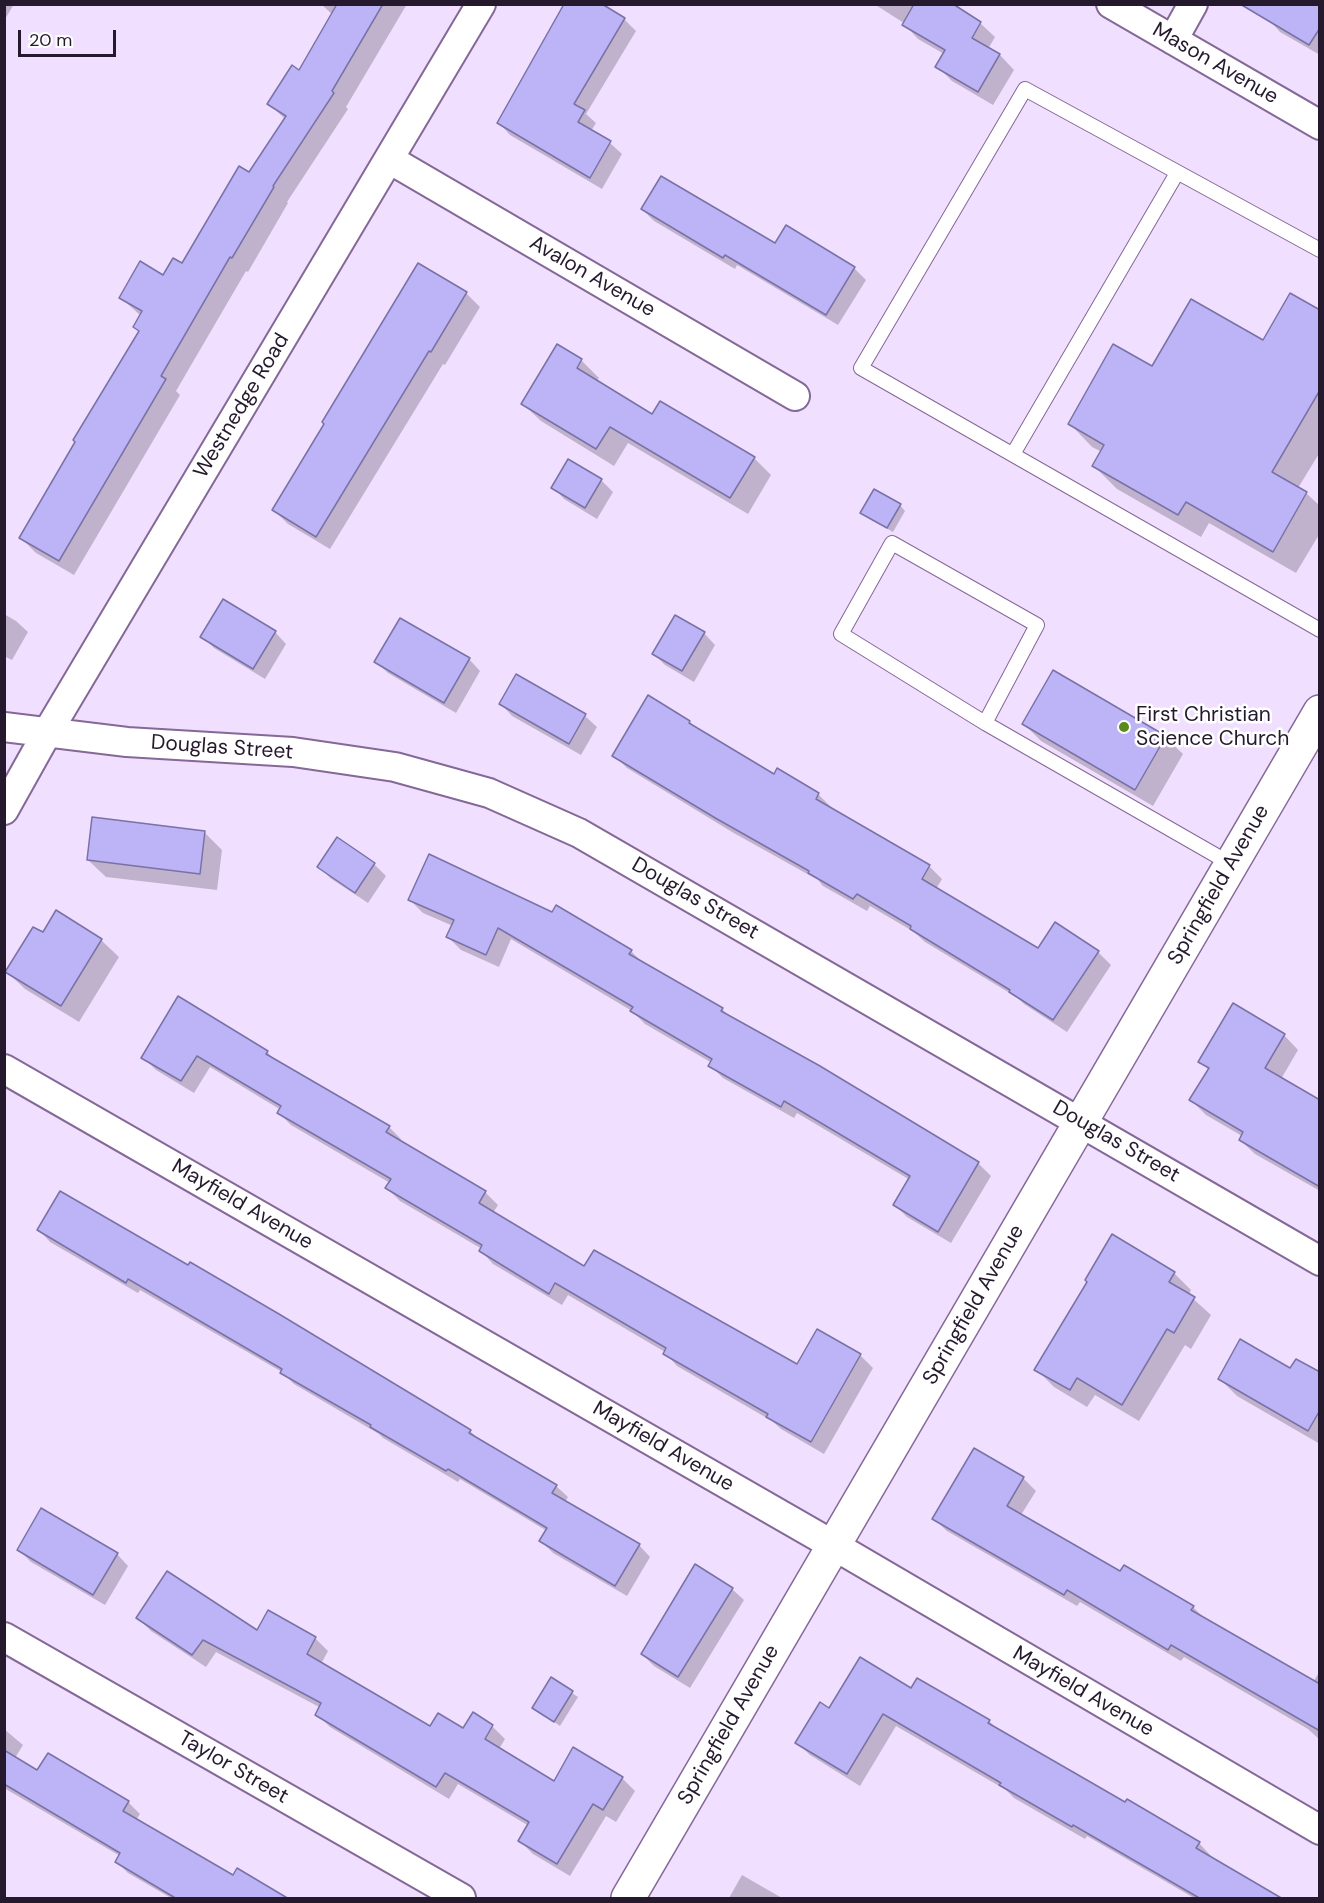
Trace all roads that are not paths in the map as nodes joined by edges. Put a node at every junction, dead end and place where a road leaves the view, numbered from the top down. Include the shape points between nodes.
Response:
1 (481, 4) edge
2 (1111, 4) edge
3 (1193, 4) edge
4 (1173, 40) junction
5 (1320, 124) edge
6 (390, 159) junction
7 (1177, 173) junction
8 (1320, 250) edge
9 (795, 396) dead end
10 (1013, 454) junction
11 (1320, 630) edge
12 (1320, 711) edge
13 (985, 723) junction
14 (4, 727) edge
15 (47, 733) junction
16 (4, 810) edge
17 (1231, 864) junction
18 (4, 1069) edge
19 (1081, 1122) junction
20 (1320, 1261) edge
21 (833, 1545) junction
22 (4, 1637) edge
23 (1320, 1830) edge
24 (461, 1899) edge
25 (628, 1899) edge

1 - 6 street, Westnedge Road
2 - 4 street, Mason Avenue
3 - 4 street
4 - 5 street, Mason Avenue
6 - 9 street, Avalon Avenue
6 - 15 street, Westnedge Road
7 - 8 lane
7 - 10 lane
7 - 10 lane via 1025,89 867,357 861,368
10 - 11 lane
12 - 17 street, Springfield Avenue
13 - 13 lane via 1037,626 892,543 841,634
13 - 17 lane
14 - 15 street, Douglas Street
15 - 16 street, Westnedge Road
15 - 19 street, Douglas Street via 293,752 395,767 489,793 579,833
17 - 19 street, Springfield Avenue
18 - 21 street, Mayfield Avenue
19 - 20 street, Douglas Street
19 - 21 street, Springfield Avenue
21 - 23 street, Mayfield Avenue
21 - 25 street, Springfield Avenue
22 - 24 street, Taylor Street

